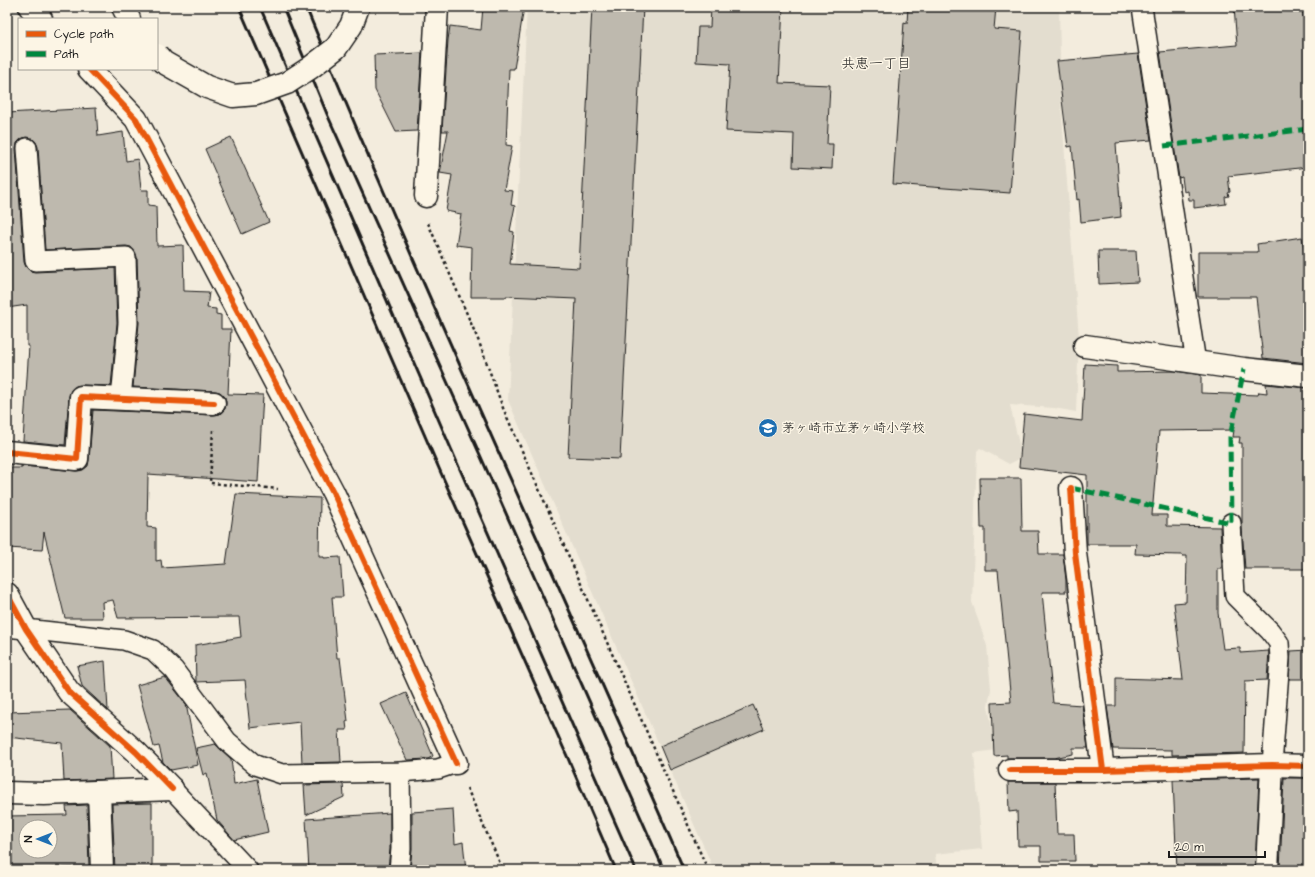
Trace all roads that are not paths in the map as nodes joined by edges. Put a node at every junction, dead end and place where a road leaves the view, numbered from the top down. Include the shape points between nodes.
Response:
1 (30, 7) edge
2 (122, 7) edge
3 (358, 7) edge
4 (437, 7) edge
5 (1142, 7) edge
6 (40, 18) edge
7 (128, 18) edge
8 (158, 56) edge
9 (90, 70) edge
10 (27, 148) dead end
11 (426, 196) road end
12 (1084, 346) dead end
13 (1196, 363) junction
14 (1308, 376) edge
15 (121, 399) junction
16 (214, 403) road end
17 (7, 452) edge
18 (1071, 488) dead end
19 (1231, 523) dead end
20 (7, 594) edge
21 (16, 628) edge
22 (456, 763) joint
23 (1272, 766) junction
24 (1308, 766) edge
25 (1010, 770) dead end
26 (1103, 770) junction
27 (400, 772) junction
28 (172, 788) junction
29 (99, 792) junction
30 (7, 793) edge
31 (102, 870) edge
32 (248, 870) edge
33 (399, 870) edge
34 (1267, 870) edge

1 - 6 street
2 - 7 street
3 - 8 street, bridge via 351,26 336,48 288,83 256,94 233,96 207,87
4 - 11 street
5 - 13 lane
9 - 22 street via 136,119 333,492
10 - 15 lane via 35,261 126,257 128,322
12 - 13 street
13 - 14 street
15 - 16 street
15 - 17 street via 81,397 77,459
18 - 26 street via 1075,553
19 - 23 lane via 1235,596 1270,631 1278,643 1280,658
20 - 21 street
21 - 27 lane via 124,640 153,650 174,670 227,741 255,765 282,774
21 - 28 street via 69,692
22 - 27 lane via 438,769
23 - 24 street
23 - 26 street
23 - 34 street
25 - 26 street
27 - 33 lane
28 - 29 street
28 - 32 lane
29 - 30 street
29 - 31 street

